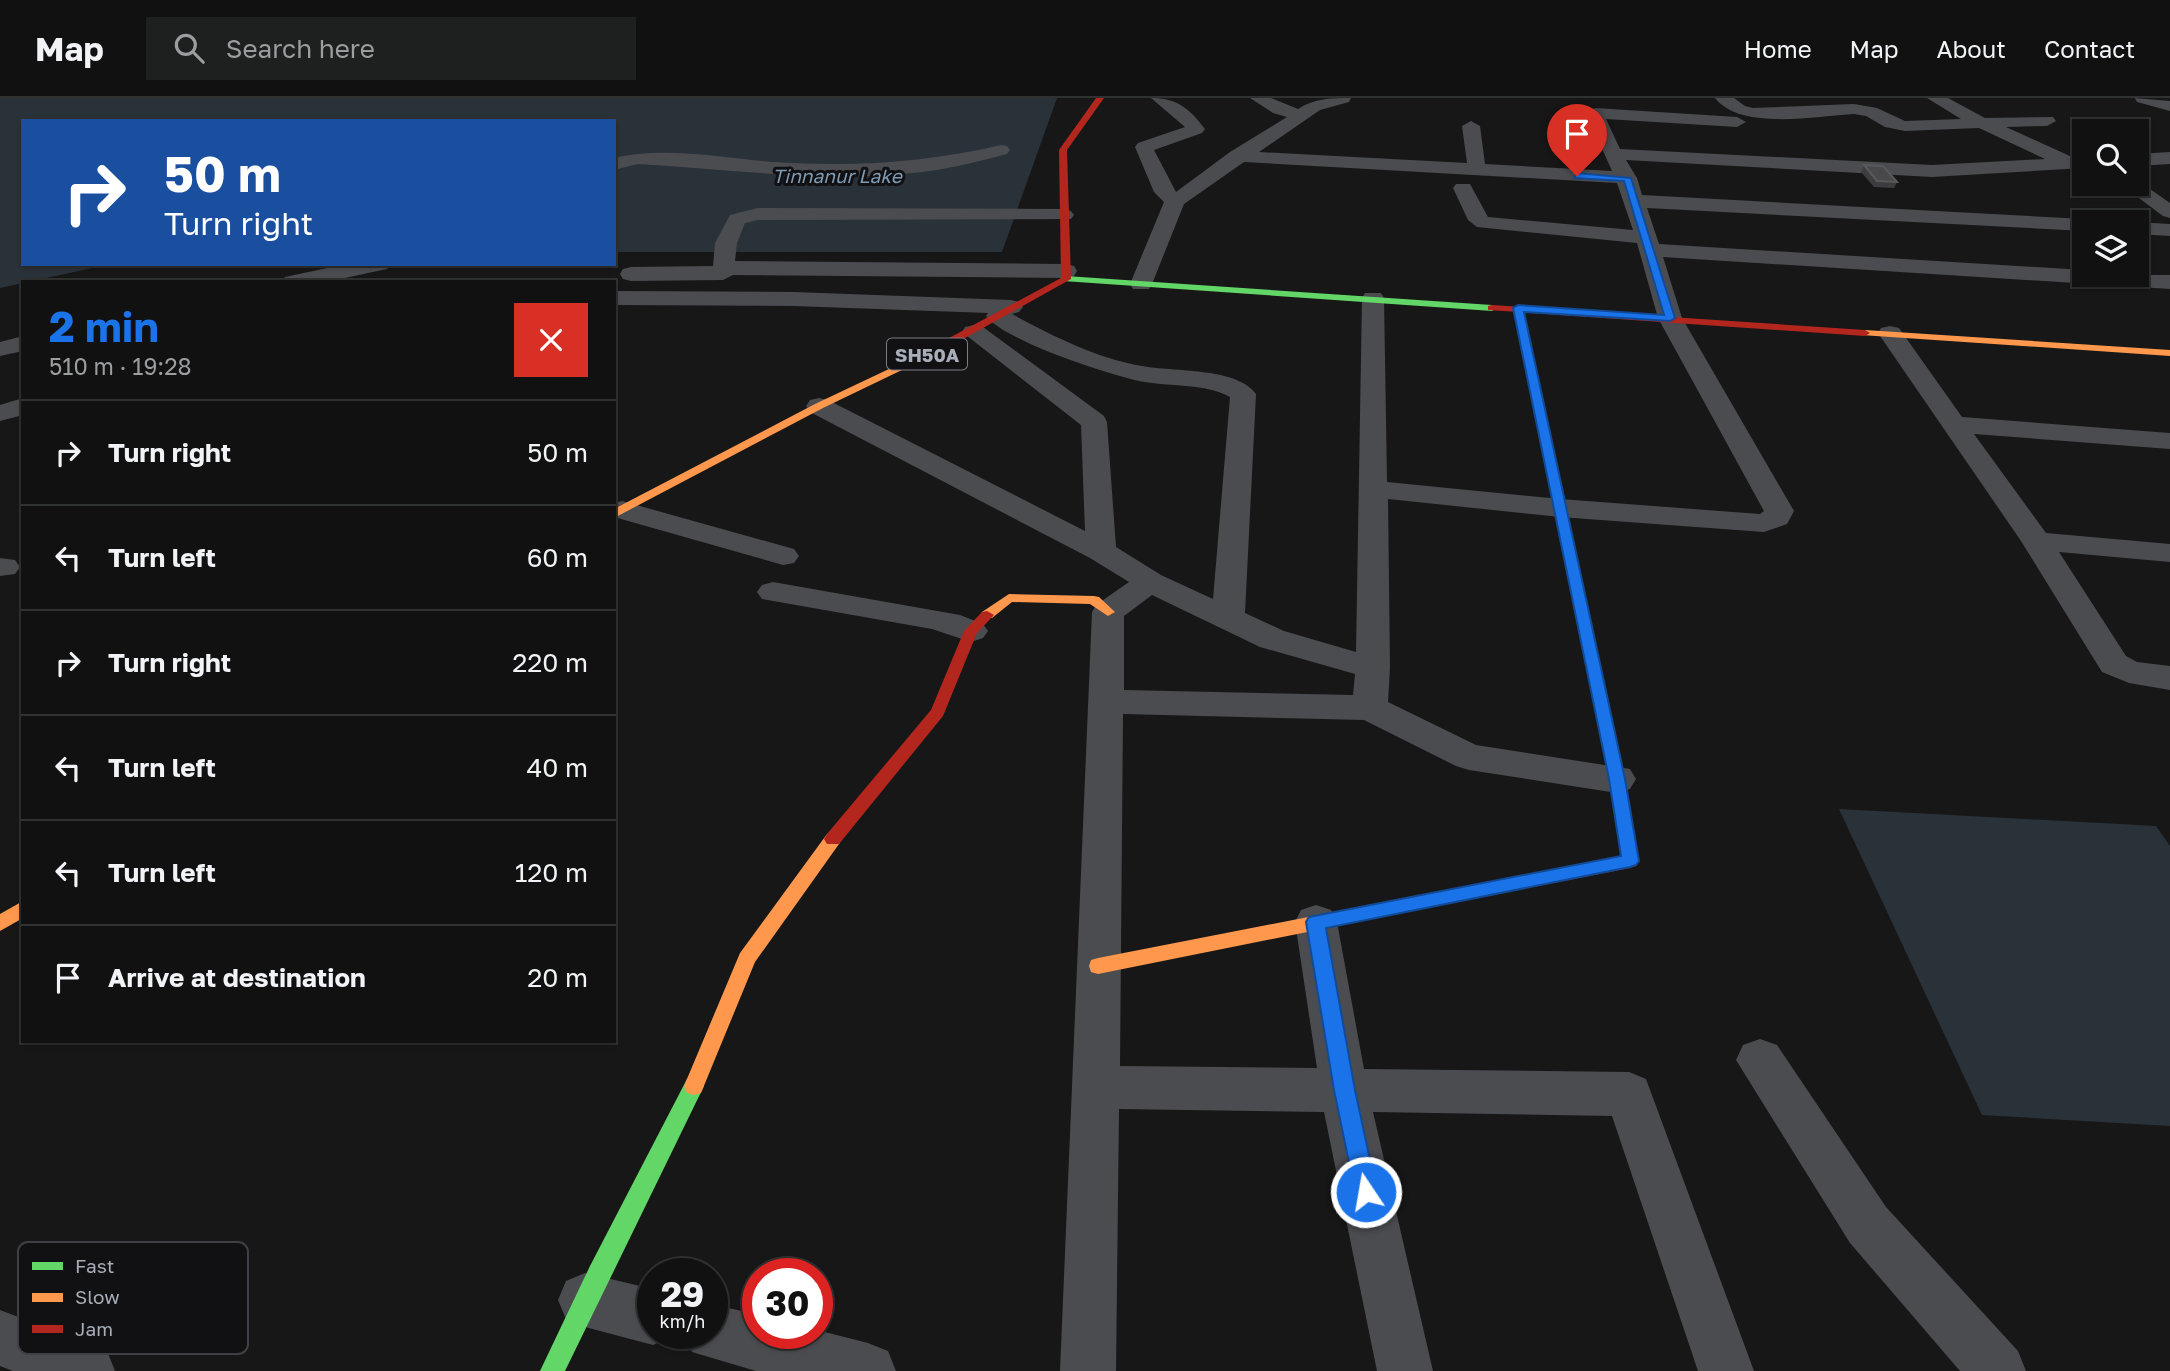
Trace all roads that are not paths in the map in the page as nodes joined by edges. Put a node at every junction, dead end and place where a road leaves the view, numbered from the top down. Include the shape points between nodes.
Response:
1 (1100, 98) edge
2 (1159, 98) edge
3 (1258, 98) edge
4 (1343, 98) edge
5 (1723, 98) edge
6 (1935, 98) edge
7 (2143, 98) edge
8 (2170, 106) edge
9 (1300, 115) junction
10 (2047, 121) dead end
11 (1737, 122) dead end
12 (1982, 123) junction
13 (1471, 126) dead end
14 (1001, 150) dead end
15 (1615, 154) junction
16 (1237, 156) junction
17 (2170, 158) edge
18 (2149, 159) edge
19 (2072, 161) edge
20 (2072, 163) edge
21 (616, 164) edge
22 (1477, 171) junction
23 (1627, 178) junction
24 (1463, 188) dead end
25 (2147, 196) edge
26 (1175, 201) junction
27 (1635, 201) junction
28 (2170, 212) edge
29 (1064, 215) junction
30 (2072, 224) edge
31 (2149, 229) edge
32 (2170, 230) edge
33 (1648, 243) junction
34 (369, 266) edge
35 (723, 268) junction
36 (631, 274) dead end
37 (1066, 275) junction
38 (303, 280) edge
39 (2170, 282) edge
40 (1142, 284) junction
41 (616, 298) edge
42 (1373, 298) junction
43 (1518, 308) junction
44 (1004, 312) junction
45 (1670, 318) junction
46 (974, 332) junction
47 (1890, 333) junction
48 (21, 344) edge
49 (0, 349) edge
50 (2170, 353) edge
51 (819, 406) junction
52 (21, 407) edge
53 (0, 413) edge
54 (1954, 424) junction
55 (2170, 441) edge
56 (1373, 489) junction
57 (1560, 508) junction
58 (618, 512) edge
59 (2036, 541) junction
60 (1101, 551) junction
61 (2170, 552) edge
62 (783, 556) dead end
63 (1150, 582) junction
64 (773, 592) dead end
65 (1108, 612) junction
66 (1228, 619) junction
67 (971, 631) junction
68 (1373, 668) junction
69 (2170, 678) edge
70 (1106, 702) junction
71 (1370, 708) junction
72 (1617, 779) junction
73 (21, 909) edge
74 (1315, 922) junction
75 (0, 923) edge
76 (1098, 966) junction
77 (1760, 1060) dead end
78 (1096, 1087) junction
79 (1344, 1090) junction
80 (585, 1300) junction
81 (637, 1313) edge
82 (728, 1336) edge
83 (0, 1338) edge
84 (18, 1345) edge
85 (43, 1354) edge
86 (88, 1371) edge
87 (552, 1371) edge
88 (868, 1371) edge
89 (1088, 1371) edge
90 (1405, 1371) edge
91 (1726, 1371) edge
92 (1998, 1371) edge

1 - 29 street via 1063,150
2 - 26 street via 1196,129 1144,147 1164,192
3 - 9 street
4 - 9 street
5 - 12 street via 1739,110 1754,113 1854,109 1905,126
6 - 12 street
7 - 8 street
9 - 16 street
10 - 12 street
11 - 15 street via 1595,113
12 - 19 street
13 - 22 street
14 - 21 street via 864,172 638,158
15 - 20 street via 1932,171
15 - 23 street
16 - 22 street
16 - 26 street
17 - 18 street
22 - 23 street
23 - 27 street
24 - 33 street via 1478,220 1484,223
25 - 28 street
26 - 40 street
27 - 30 street
27 - 33 street
29 - 35 street via 744,216 737,219 726,243
29 - 37 street
31 - 32 street
33 - 39 street
33 - 45 street
34 - 38 street
35 - 36 street via 723,273
35 - 37 street
37 - 40 street
37 - 44 street, SH50A
40 - 42 street
41 - 44 street via 794,299
42 - 43 street
42 - 56 street
43 - 45 street
43 - 57 street
44 - 46 street, SH50A
44 - 66 street via 1029,333 1111,365 1215,383 1243,394
45 - 47 street
45 - 57 street via 1779,511 1776,518 1764,523
46 - 51 street, SH50A
46 - 60 street via 1094,422
47 - 50 street
47 - 54 street
48 - 49 street
51 - 58 street, SH50A
51 - 60 street
52 - 53 street
54 - 55 street
54 - 59 street
56 - 57 street
56 - 68 street
57 - 72 street
58 - 62 street
59 - 61 street
59 - 69 street via 2114,664 2129,672
60 - 63 street
63 - 65 street
63 - 66 street
64 - 67 street via 932,619
65 - 67 street via 1094,600 1009,598 999,601
65 - 70 street
66 - 68 street via 1272,639
67 - 80 street via 938,712 833,839 747,958 686,1105
68 - 71 street
70 - 71 street
70 - 76 street
71 - 72 street via 1469,757
72 - 74 street via 1630,861
73 - 75 street
74 - 76 street
74 - 79 street
76 - 78 street
77 - 92 street via 1868,1225
78 - 79 street
78 - 89 street
79 - 90 street
79 - 91 street via 1629,1094
80 - 81 street
80 - 87 street
82 - 88 street
83 - 84 street
85 - 86 street

